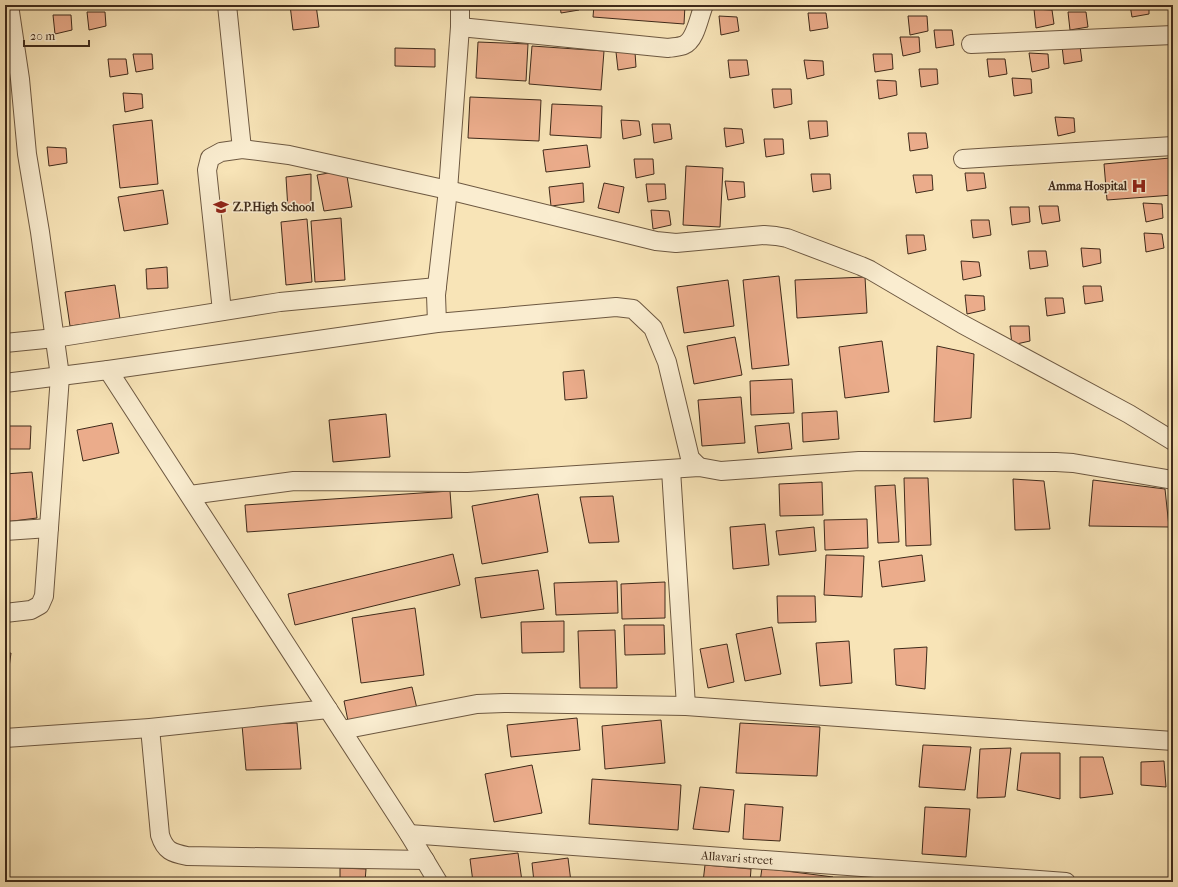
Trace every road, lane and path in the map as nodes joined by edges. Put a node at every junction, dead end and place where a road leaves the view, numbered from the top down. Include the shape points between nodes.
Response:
1 (9, 5) edge
2 (227, 5) edge
3 (460, 5) edge
4 (704, 5) edge
5 (460, 27) junction
6 (1173, 35) edge
7 (972, 44) dead end
8 (1173, 146) edge
9 (242, 149) junction
10 (963, 159) dead end
11 (448, 190) junction
12 (436, 291) junction
13 (222, 312) junction
14 (437, 318) junction
15 (55, 341) junction
16 (5, 343) edge
17 (108, 370) junction
18 (59, 371) junction
19 (5, 383) edge
20 (1173, 441) edge
21 (699, 467) junction
22 (671, 470) junction
23 (1173, 480) edge
24 (190, 495) junction
25 (50, 528) junction
26 (5, 531) edge
27 (5, 613) edge
28 (686, 706) junction
29 (328, 709) junction
30 (150, 728) junction
31 (342, 730) junction
32 (5, 738) edge
33 (1173, 741) edge
34 (409, 834) junction
35 (425, 860) junction
36 (438, 882) edge
37 (1066, 882) edge

1 - 15 street via 20,79 27,154
2 - 9 street
3 - 5 street
4 - 5 street via 694,35 685,45 668,48
5 - 11 street
6 - 7 street
8 - 10 street
9 - 11 street via 289,155
9 - 13 street via 221,152 210,158 207,170
11 - 12 street
11 - 20 street via 667,243 764,235 787,238 870,270
12 - 13 street via 280,302
12 - 14 street
13 - 15 street
14 - 17 street
14 - 21 street via 543,314 616,307 633,309 653,328 667,362 690,458
15 - 16 street
15 - 18 street
17 - 18 street
17 - 24 street
18 - 19 street
18 - 25 street
21 - 22 street
21 - 23 street via 721,471 859,461 1073,463
22 - 24 street via 461,482 294,481
22 - 28 street
24 - 29 street
25 - 26 street
25 - 27 street via 46,587 40,605 31,610
28 - 31 street via 477,704
28 - 33 street
29 - 30 street
29 - 31 street
30 - 32 street
30 - 35 street via 160,836 168,850 175,854
31 - 34 street
34 - 35 street
34 - 37 street, Allavari street
35 - 36 street

